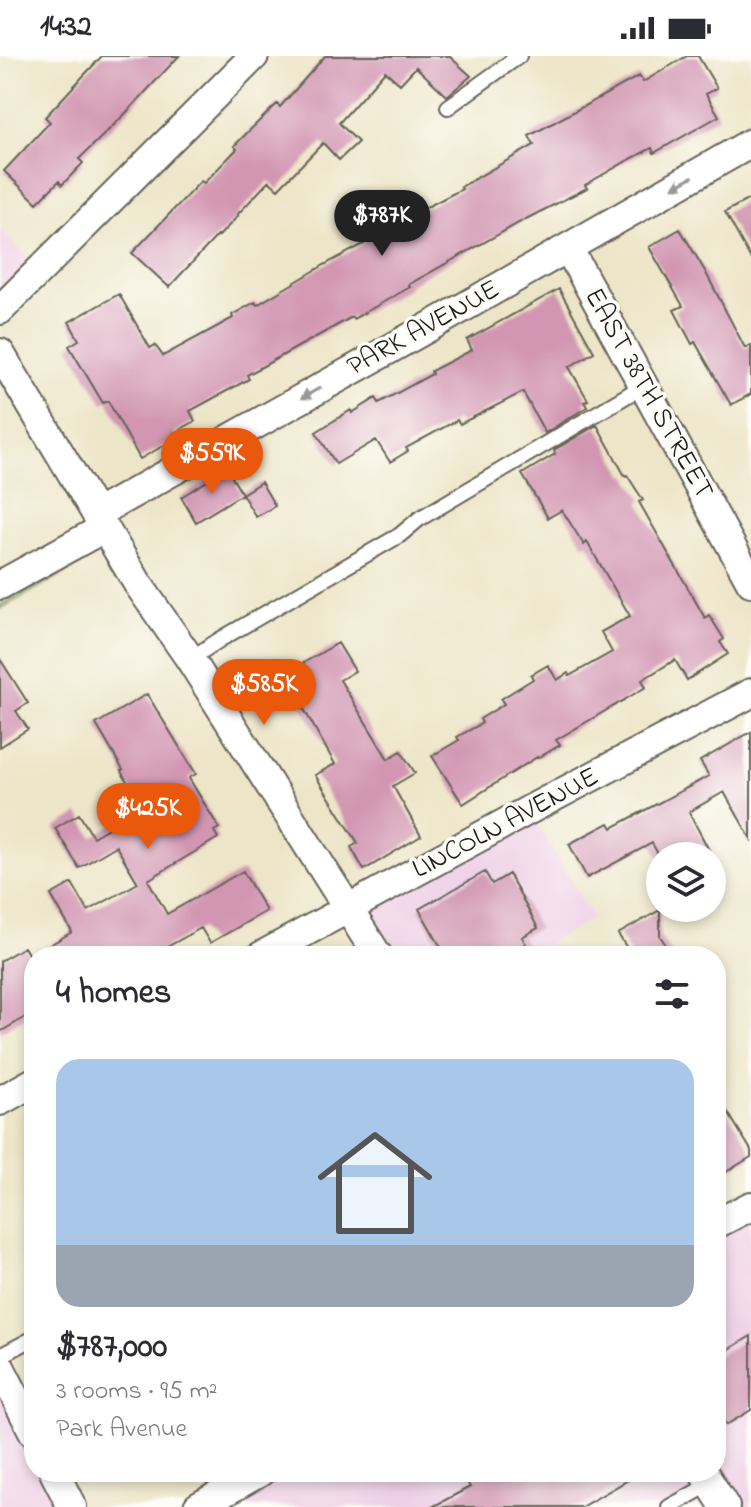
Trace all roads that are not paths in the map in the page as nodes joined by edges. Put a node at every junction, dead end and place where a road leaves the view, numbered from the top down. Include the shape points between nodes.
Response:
1 (254, 56) edge
2 (519, 56) edge
3 (448, 107) dead end
4 (751, 143) edge
5 (568, 248) junction
6 (0, 310) edge
7 (0, 353) edge
8 (643, 386) junction
9 (100, 521) junction
10 (751, 582) edge
11 (0, 585) edge
12 (190, 659) junction
13 (751, 693) edge
14 (349, 909) junction
15 (280, 946) edge
16 (372, 946) edge
17 (24, 1088) edge
18 (0, 1101) edge
19 (751, 1206) edge
20 (726, 1219) edge
21 (24, 1343) edge
22 (0, 1356) edge
23 (0, 1367) edge
24 (24, 1414) edge
25 (59, 1482) edge
26 (242, 1482) edge
27 (713, 1488) edge
28 (72, 1507) edge
29 (198, 1507) edge
30 (669, 1507) edge

1 - 6 street
2 - 3 lane
4 -> 5 street, PARK AVENUE
5 - 8 street, EAST 38TH STREET
5 -> 9 street, PARK AVENUE
7 - 9 street
8 - 10 street, EAST 38TH STREET
8 - 12 lane
9 - 11 street, PARK AVENUE
9 - 12 street
12 - 14 street
13 - 14 street, LINCOLN AVENUE
14 - 15 street, LINCOLN AVENUE
14 - 16 street
17 - 18 street
19 - 20 street
21 - 22 lane
23 - 24 street
25 - 28 street
26 - 29 street
27 - 30 lane

